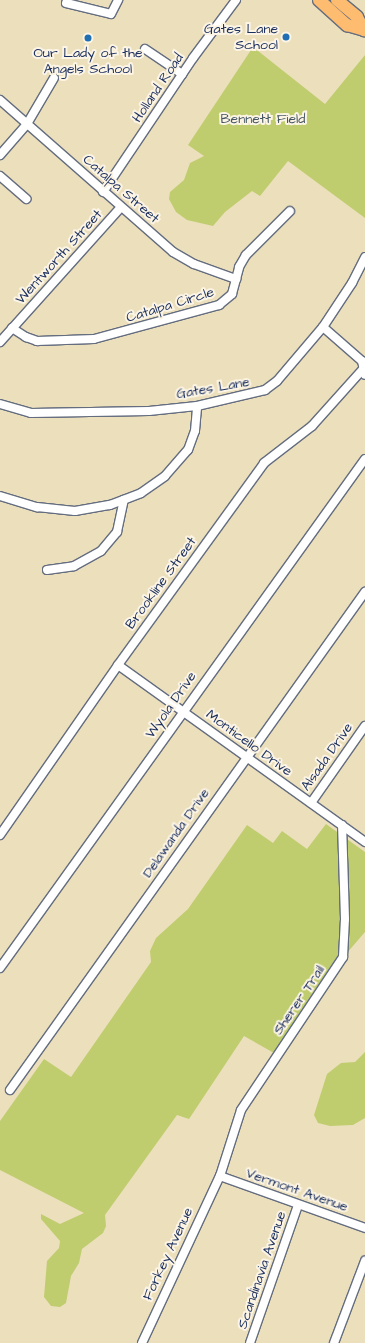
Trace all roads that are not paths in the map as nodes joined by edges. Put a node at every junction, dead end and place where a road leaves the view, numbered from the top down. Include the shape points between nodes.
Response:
1 (118, 0) edge
2 (236, 0) edge
3 (319, 0) edge
4 (337, 0) edge
5 (66, 3) dead end
6 (365, 30) edge
7 (145, 49) dead end
8 (182, 74) junction
9 (54, 78) dead end
10 (0, 100) edge
11 (27, 124) junction
12 (0, 156) edge
13 (0, 176) edge
14 (103, 192) junction
15 (26, 199) dead end
16 (121, 207) junction
17 (290, 211) dead end
18 (365, 257) edge
19 (236, 279) junction
20 (323, 327) junction
21 (12, 328) junction
22 (0, 342) edge
23 (364, 370) edge
24 (0, 404) edge
25 (197, 406) junction
26 (365, 459) edge
27 (0, 496) edge
28 (124, 500) junction
29 (47, 570) dead end
30 (365, 592) edge
31 (118, 665) junction
32 (182, 711) junction
33 (365, 726) edge
34 (246, 757) junction
35 (311, 803) junction
36 (342, 825) junction
37 (0, 835) edge
38 (365, 842) edge
39 (0, 968) edge
40 (10, 1090) dead end
41 (220, 1176) junction
42 (298, 1205) junction
43 (365, 1228) edge
44 (365, 1261) edge
45 (142, 1343) edge
46 (250, 1343) edge
47 (334, 1343) edge

1 - 5 street via 111,14
2 - 8 street, Holland Road
3 - 6 highway via 347,25
4 - 6 highway via 357,17
7 - 8 street
8 - 14 street, Holland Road
9 - 11 street
10 - 11 street, Catalpa Street
11 - 12 street
11 - 14 street, Catalpa Street
13 - 15 street
14 - 16 street, Catalpa Street
16 - 19 street, Catalpa Street via 181,257
16 - 21 street, Wentworth Street
17 - 19 street, Catalpa Circle via 246,255
18 - 20 street, Gates Lane via 352,283
19 - 21 street, Catalpa Circle via 232,294 218,305 105,338 37,341
20 - 23 street via 362,361
20 - 25 street, Gates Lane via 268,389
21 - 22 street, Wentworth Street
23 - 31 street, Brookline Street via 312,426 264,463
24 - 25 street, Gates Lane via 31,413 149,411
25 - 28 street via 192,441 183,458 156,484
26 - 32 street, Wyola Drive
27 - 28 street via 29,506 68,511 101,507
28 - 29 street via 117,532 101,551 74,566
30 - 34 street, Delawanda Drive
31 - 32 street, Monticello Drive
31 - 37 street, Brookline Street
32 - 34 street, Monticello Drive
32 - 39 street, Wyola Drive
33 - 35 street, Alsada Drive
34 - 35 street, Monticello Drive
34 - 40 street, Delawanda Drive
35 - 36 street, Monticello Drive
36 - 38 street, Monticello Drive
36 - 41 street, Sherer Trail via 344,955 242,1107
41 - 42 street, Vermont Avenue
41 - 45 street, Forkey Avenue
42 - 43 street, Vermont Avenue
42 - 46 street, Scandinavia Avenue
44 - 47 street

